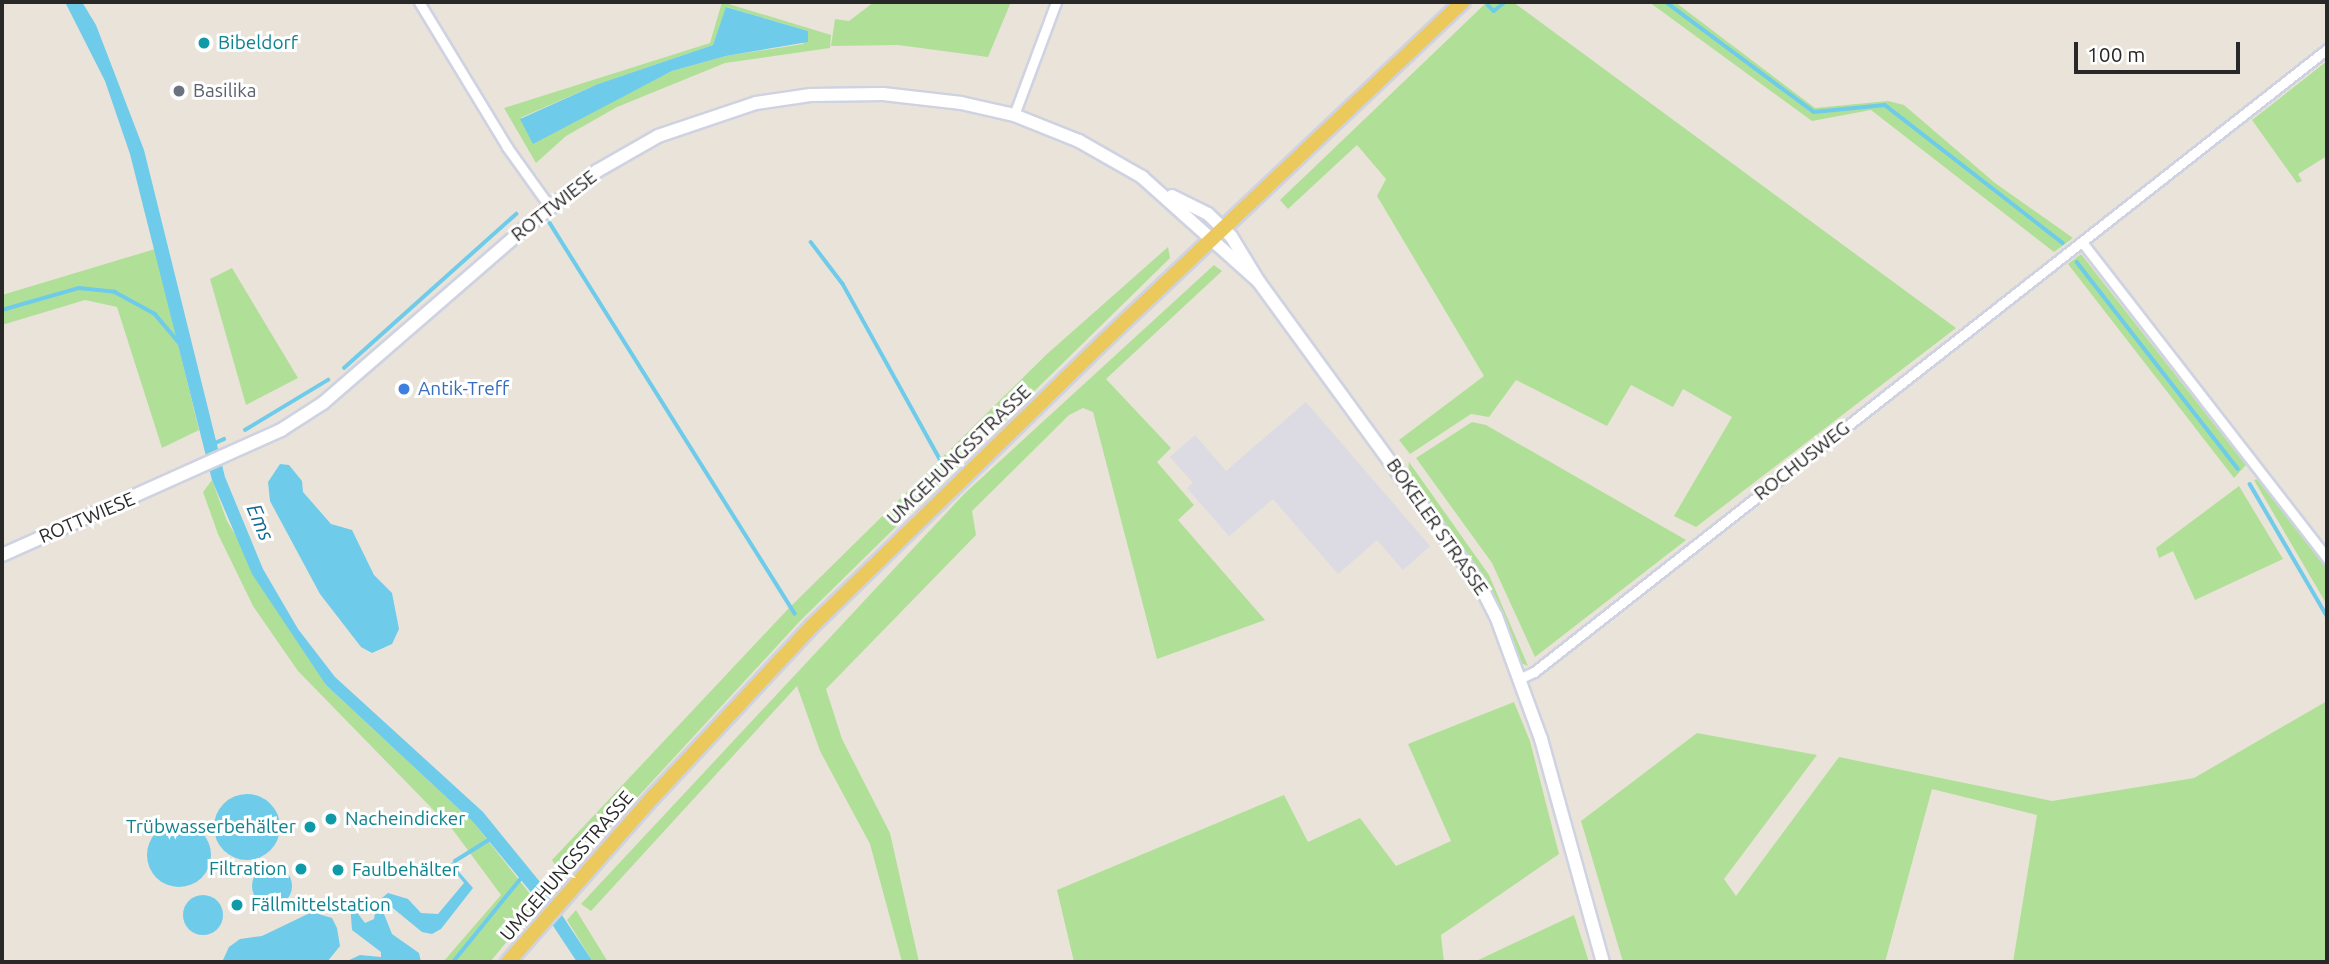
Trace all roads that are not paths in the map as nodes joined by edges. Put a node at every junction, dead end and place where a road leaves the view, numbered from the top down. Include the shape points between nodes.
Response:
1 (1056, 2) edge
2 (1463, 2) edge
3 (423, 3) edge
4 (2327, 49) edge
5 (1014, 115) junction
6 (1164, 193) junction
7 (550, 207) junction
8 (1226, 229) junction
9 (1212, 242) junction
10 (2082, 242) junction
11 (1259, 282) junction
12 (2, 555) edge
13 (2327, 558) edge
14 (1521, 678) junction
15 (508, 962) edge
16 (1603, 962) edge

1 - 5 street
2 - 8 main road, UMGEHUNGSSTRASSE
3 - 7 street via 507,147
4 - 10 street, ROCHUSWEG
5 - 6 street, ROTTWIESE via 1079,141
5 - 7 street, ROTTWIESE via 934,98 883,94 834,93 756,103 658,136 607,165
6 - 8 street, ROTTWIESE via 1209,214
6 - 9 street, ROTTWIESE
7 - 12 street, ROTTWIESE via 323,403 232,455
8 - 9 main road, UMGEHUNGSSTRASSE
8 - 11 street, BOKELER STRASSE
9 - 11 street, BOKELER STRASSE
9 - 15 main road, UMGEHUNGSSTRASSE via 812,626
10 - 13 street
10 - 14 street, ROCHUSWEG
11 - 14 street, BOKELER STRASSE via 1452,542 1496,617
14 - 16 street, BOKELER STRASSE

